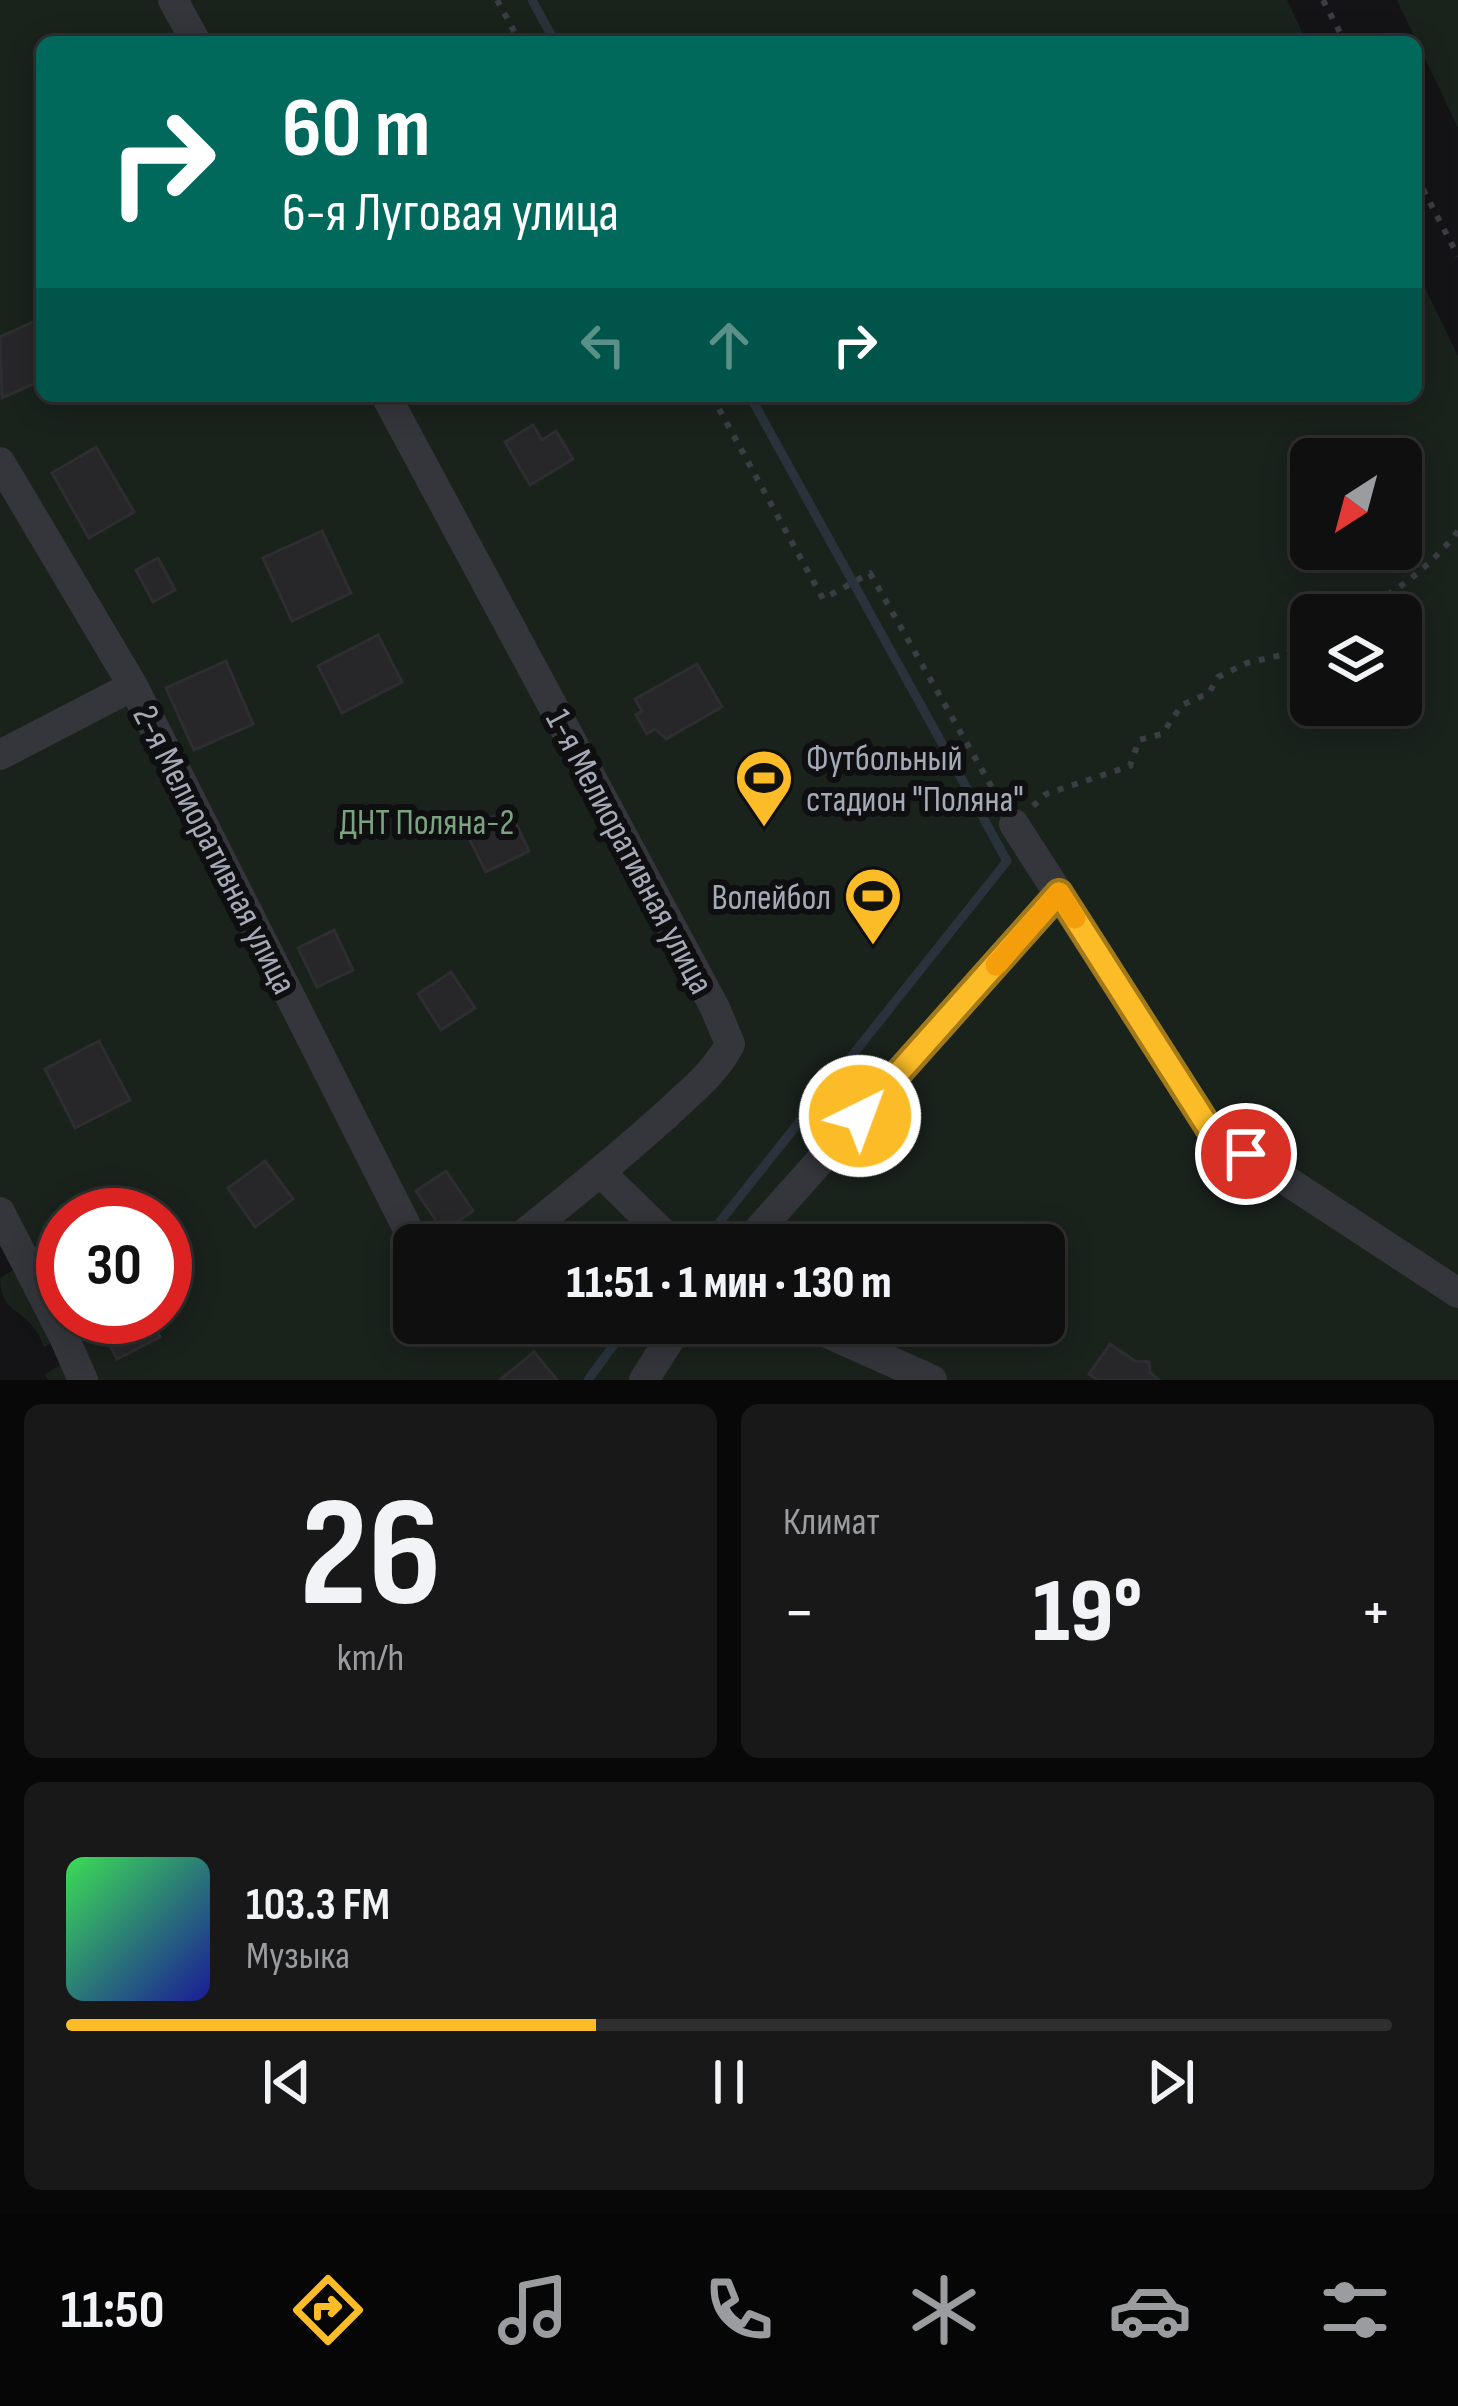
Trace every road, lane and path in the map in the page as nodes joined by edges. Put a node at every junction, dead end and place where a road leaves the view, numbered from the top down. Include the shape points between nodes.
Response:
1 (173, 0) edge
2 (497, 0) edge
3 (1323, 0) edge
4 (193, 36) edge
5 (517, 36) edge
6 (1342, 36) edge
7 (1422, 187) edge
8 (1458, 256) edge
9 (389, 402) edge
10 (715, 402) edge
11 (0, 462) edge
12 (1458, 531) edge
13 (1384, 594) edge
14 (1290, 652) edge
15 (133, 686) junction
16 (0, 755) edge
17 (1013, 824) junction
18 (1059, 893) junction
19 (601, 1173) junction
20 (0, 1212) edge
21 (405, 1224) edge
22 (537, 1224) edge
23 (653, 1224) edge
24 (764, 1224) edge
25 (1458, 1293) edge
26 (667, 1344) edge
27 (852, 1344) edge
28 (83, 1380) edge
29 (644, 1380) edge
30 (932, 1380) edge

1 - 4 street
2 - 5 path
3 - 6 path
7 - 8 path
9 - 19 street, 1-я Мелиоративная улица via 730,1044 719,1066
10 - 17 path via 823,599 870,573
11 - 15 street, 2-я Мелиоративная улица
12 - 13 path
14 - 17 path via 1218,677 1162,734 1139,740 1130,766 1046,794
15 - 16 street
15 - 21 street, 2-я Мелиоративная улица
17 - 18 street
18 - 24 street
18 - 25 street via 1211,1131
19 - 22 street, 1-я Мелиоративная улица
19 - 23 street
20 - 28 street
26 - 29 street
27 - 30 street

